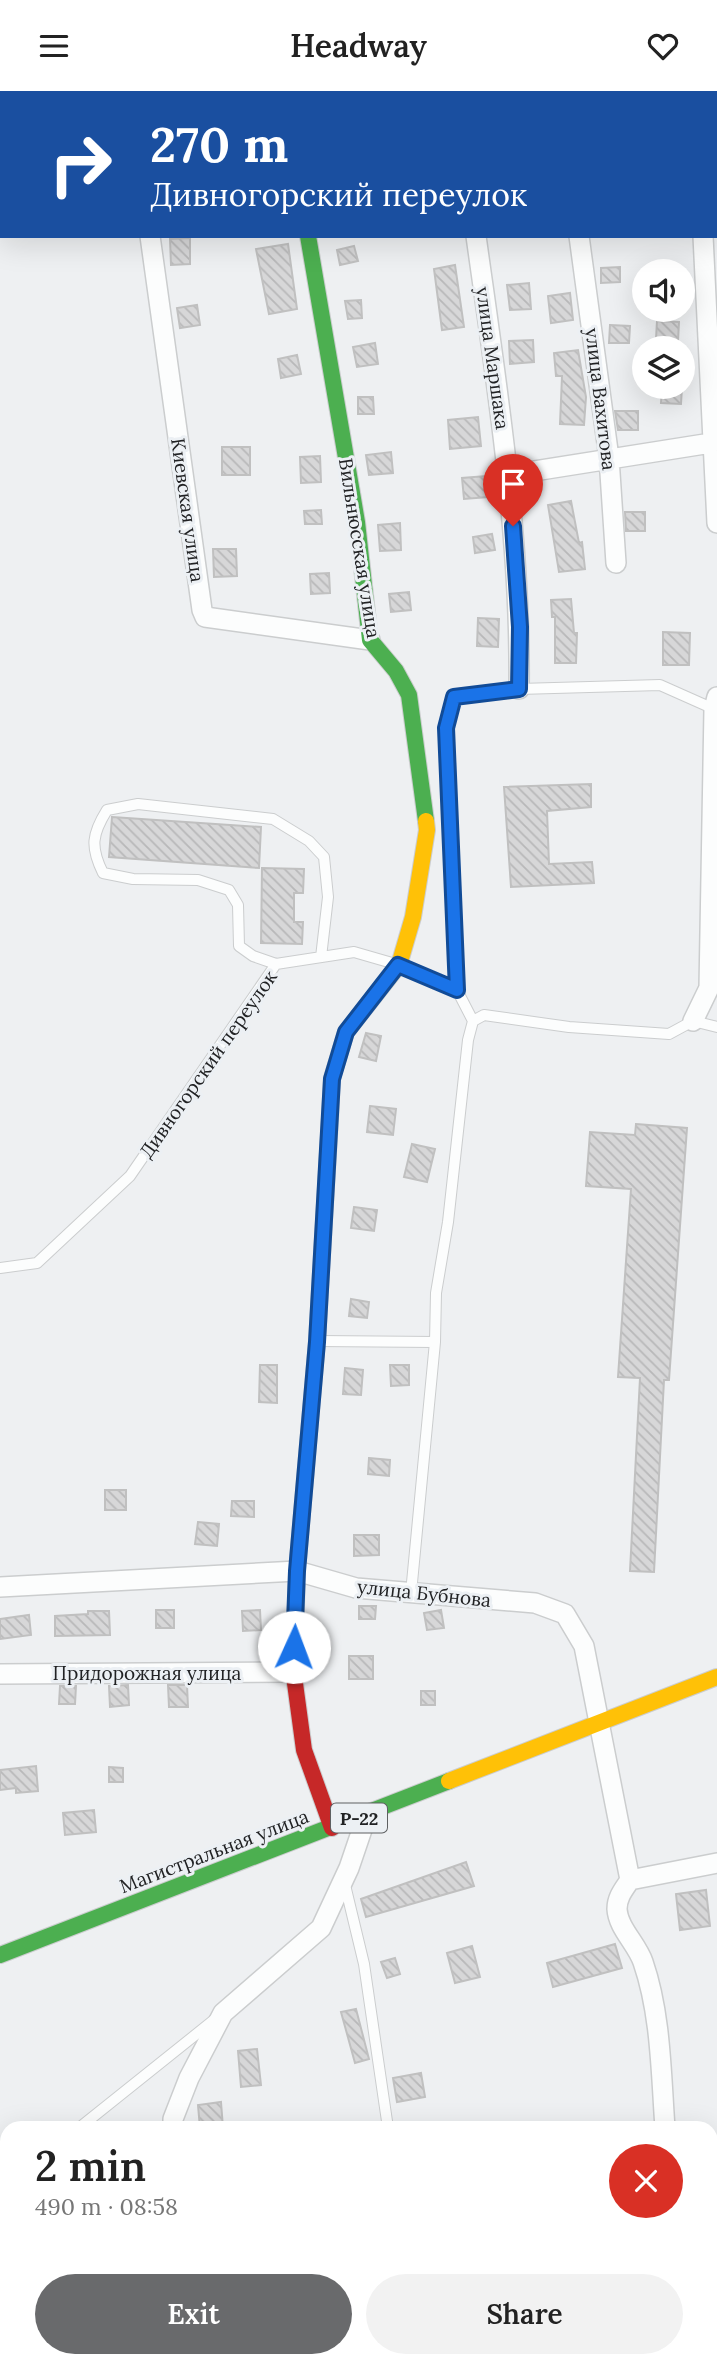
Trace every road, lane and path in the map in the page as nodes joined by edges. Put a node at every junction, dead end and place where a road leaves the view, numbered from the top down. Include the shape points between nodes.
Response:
1 (150, 238) edge
2 (307, 238) edge
3 (476, 238) edge
4 (579, 238) edge
5 (703, 238) edge
6 (711, 443) junction
7 (609, 458) junction
8 (509, 475) junction
9 (717, 523) edge
10 (616, 563) dead end
11 (370, 640) junction
12 (519, 689) junction
13 (715, 703) edge
14 (714, 785) edge
15 (321, 957) junction
16 (276, 964) junction
17 (398, 965) junction
18 (457, 990) junction
19 (473, 1021) junction
20 (693, 1021) junction
21 (717, 1027) edge
22 (0, 1268) edge
23 (317, 1342) junction
24 (435, 1342) junction
25 (297, 1571) junction
26 (0, 1587) edge
27 (411, 1593) junction
28 (293, 1672) junction
29 (0, 1674) edge
30 (717, 1677) edge
31 (601, 1723) junction
32 (367, 1815) junction
33 (332, 1828) junction
34 (717, 1863) edge
35 (630, 1880) junction
36 (344, 1881) junction
37 (0, 1955) edge
38 (223, 2013) junction
39 (88, 2121) edge
40 (173, 2121) edge
41 (387, 2121) edge
42 (665, 2121) edge

1 - 11 street, Киевская улица via 205,617
2 - 11 main road, Вильнюсская улица via 355,508
3 - 8 street, улица Маршака
4 - 7 street, улица Вахитова
5 - 6 street
6 - 7 street
6 - 9 street
7 - 8 street
7 - 10 street, улица Вахитова
8 - 12 street, улица Маршака via 520,627
11 - 17 main road, Вильнюсская улица via 409,695 427,830 413,917
12 - 13 lane via 660,685
12 - 18 lane via 454,697 446,728
13 - 14 street
14 - 20 street via 709,988
15 - 16 lane, Дивногорский переулок
15 - 16 lane via 328,897 324,857 309,841 273,819 138,804 107,810 95,829 95,855 103,873 132,879 198,880 229,890 238,905 239,946
15 - 17 lane, Дивногорский переулок via 354,952
16 - 22 lane, Дивногорский переулок via 130,1176 37,1263
17 - 18 lane, Дивногорский переулок
17 - 23 main road, Вильнюсская улица via 346,1032 332,1079
18 - 19 lane
19 - 20 lane via 484,1015 669,1034
19 - 24 lane via 436,1293
20 - 21 lane
23 - 24 lane
23 - 25 main road, Вильнюсская улица
24 - 27 lane
25 - 26 street, улица Бубнова
25 - 27 street, улица Бубнова via 356,1588
25 - 28 main road, Вильнюсская улица
27 - 31 street, улица Бубнова via 535,1604 565,1615 584,1646
28 - 29 street, Придорожная улица
28 - 33 main road, Вильнюсская улица via 304,1750
30 - 31 main road, Магистральная улица / Р-22
31 - 32 main road, Магистральная улица / Р-22
31 - 35 street, улица Бубнова
32 - 33 main road, Магистральная улица / Р-22
32 - 36 street
33 - 37 main road, Магистральная улица / Р-22
34 - 35 street
35 - 42 street via 617,1908 643,1961 658,2029
36 - 38 street via 321,1928
36 - 41 lane via 364,1964
38 - 39 lane
38 - 40 street via 189,2078

